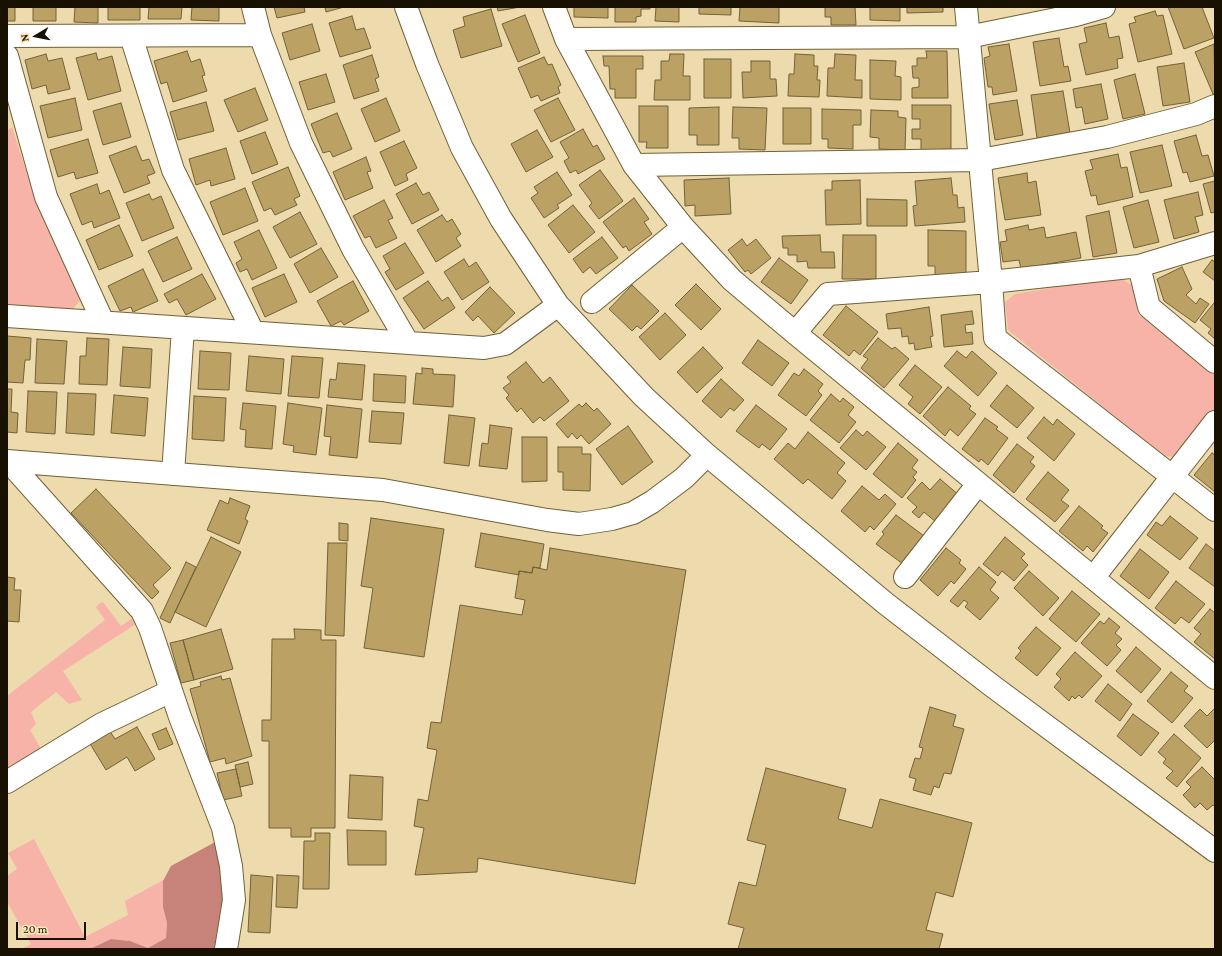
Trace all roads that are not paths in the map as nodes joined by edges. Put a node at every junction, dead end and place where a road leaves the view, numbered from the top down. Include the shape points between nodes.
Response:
1 (254, 7) edge
2 (406, 7) edge
3 (554, 7) edge
4 (966, 7) edge
5 (1104, 7) edge
6 (260, 35) junction
7 (7, 36) edge
8 (131, 36) junction
9 (968, 37) junction
10 (566, 39) junction
11 (7, 56) edge
12 (1215, 106) edge
13 (980, 160) junction
14 (634, 164) junction
15 (683, 227) junction
16 (1215, 243) edge
17 (1139, 266) junction
18 (991, 282) junction
19 (592, 302) dead end
20 (558, 306) junction
21 (7, 316) edge
22 (103, 322) junction
23 (183, 328) junction
24 (253, 332) junction
25 (795, 334) junction
26 (408, 343) junction
27 (1215, 362) edge
28 (1215, 422) edge
29 (707, 454) junction
30 (7, 461) edge
31 (173, 474) junction
32 (1173, 476) junction
33 (978, 484) junction
34 (1215, 510) edge
35 (905, 577) dead end
36 (1093, 578) junction
37 (1215, 678) edge
38 (171, 691) junction
39 (7, 782) edge
40 (1213, 847) edge
41 (226, 949) edge

1 - 6 street
2 - 20 street via 462,148 501,219
3 - 10 street
4 - 9 street
5 - 9 street
6 - 8 street
6 - 26 street via 301,143 353,249
7 - 8 street
8 - 24 street via 173,170
9 - 10 street
9 - 13 street
10 - 14 street
11 - 22 street via 46,197
12 - 13 street via 1196,114 1107,137
13 - 14 street
13 - 18 street
14 - 15 street
15 - 19 street
15 - 25 street via 732,280
16 - 17 street
17 - 18 street
17 - 27 street via 1148,308
18 - 25 street via 828,294
18 - 32 street via 995,338
20 - 26 street via 505,344 484,348
20 - 29 street via 644,397
21 - 22 street
22 - 23 street
23 - 24 street
23 - 31 street
24 - 26 street
25 - 33 street
28 - 32 street
29 - 31 street via 684,478 633,513 579,524 383,490
29 - 40 street via 885,603 997,690
30 - 31 street
30 - 38 street via 142,611
32 - 34 street
32 - 36 street
33 - 35 street
33 - 36 street
36 - 37 street
38 - 39 street via 102,724
38 - 41 street via 223,828 231,866 234,900

